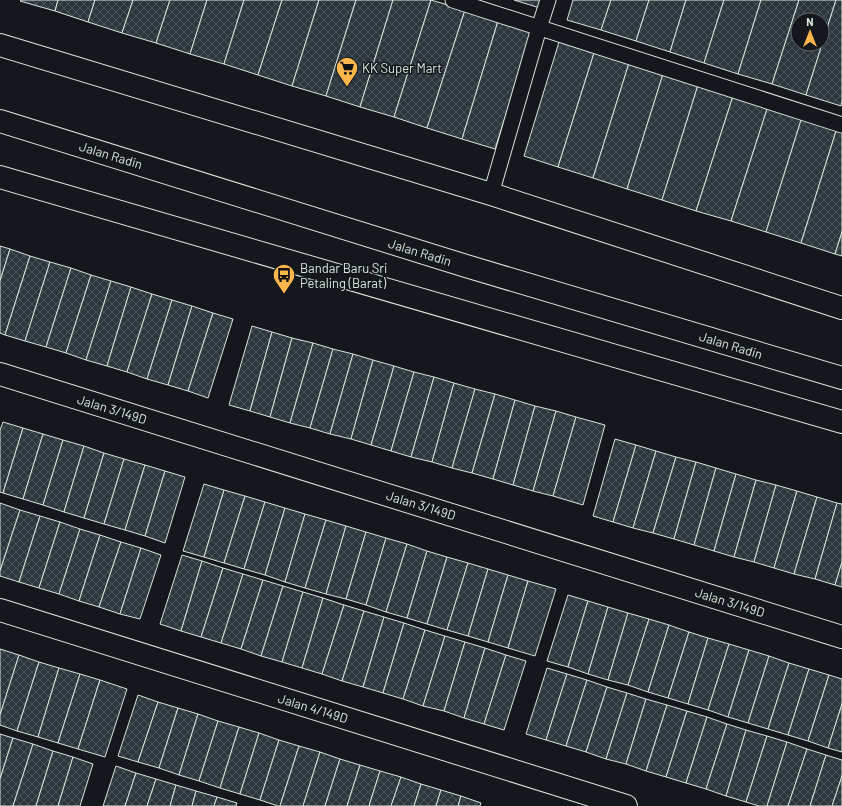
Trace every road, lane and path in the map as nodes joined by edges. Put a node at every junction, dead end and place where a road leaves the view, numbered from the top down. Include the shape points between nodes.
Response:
1 (454, 0) edge
2 (548, 0) edge
3 (539, 28) junction
4 (0, 45) edge
5 (0, 120) edge
6 (842, 125) edge
7 (0, 177) edge
8 (491, 194) junction
9 (842, 308) edge
10 (0, 374) edge
11 (842, 378) edge
12 (842, 422) edge
13 (0, 610) edge
14 (842, 637) edge
15 (626, 806) edge

1 - 3 lane
2 - 3 lane
3 - 6 lane
3 - 8 lane
4 - 8 street
5 - 11 street, Jalan Radin via 466,266
7 - 12 street
8 - 9 street
10 - 14 street, Jalan 3/149D
13 - 15 street, Jalan 4/149D

